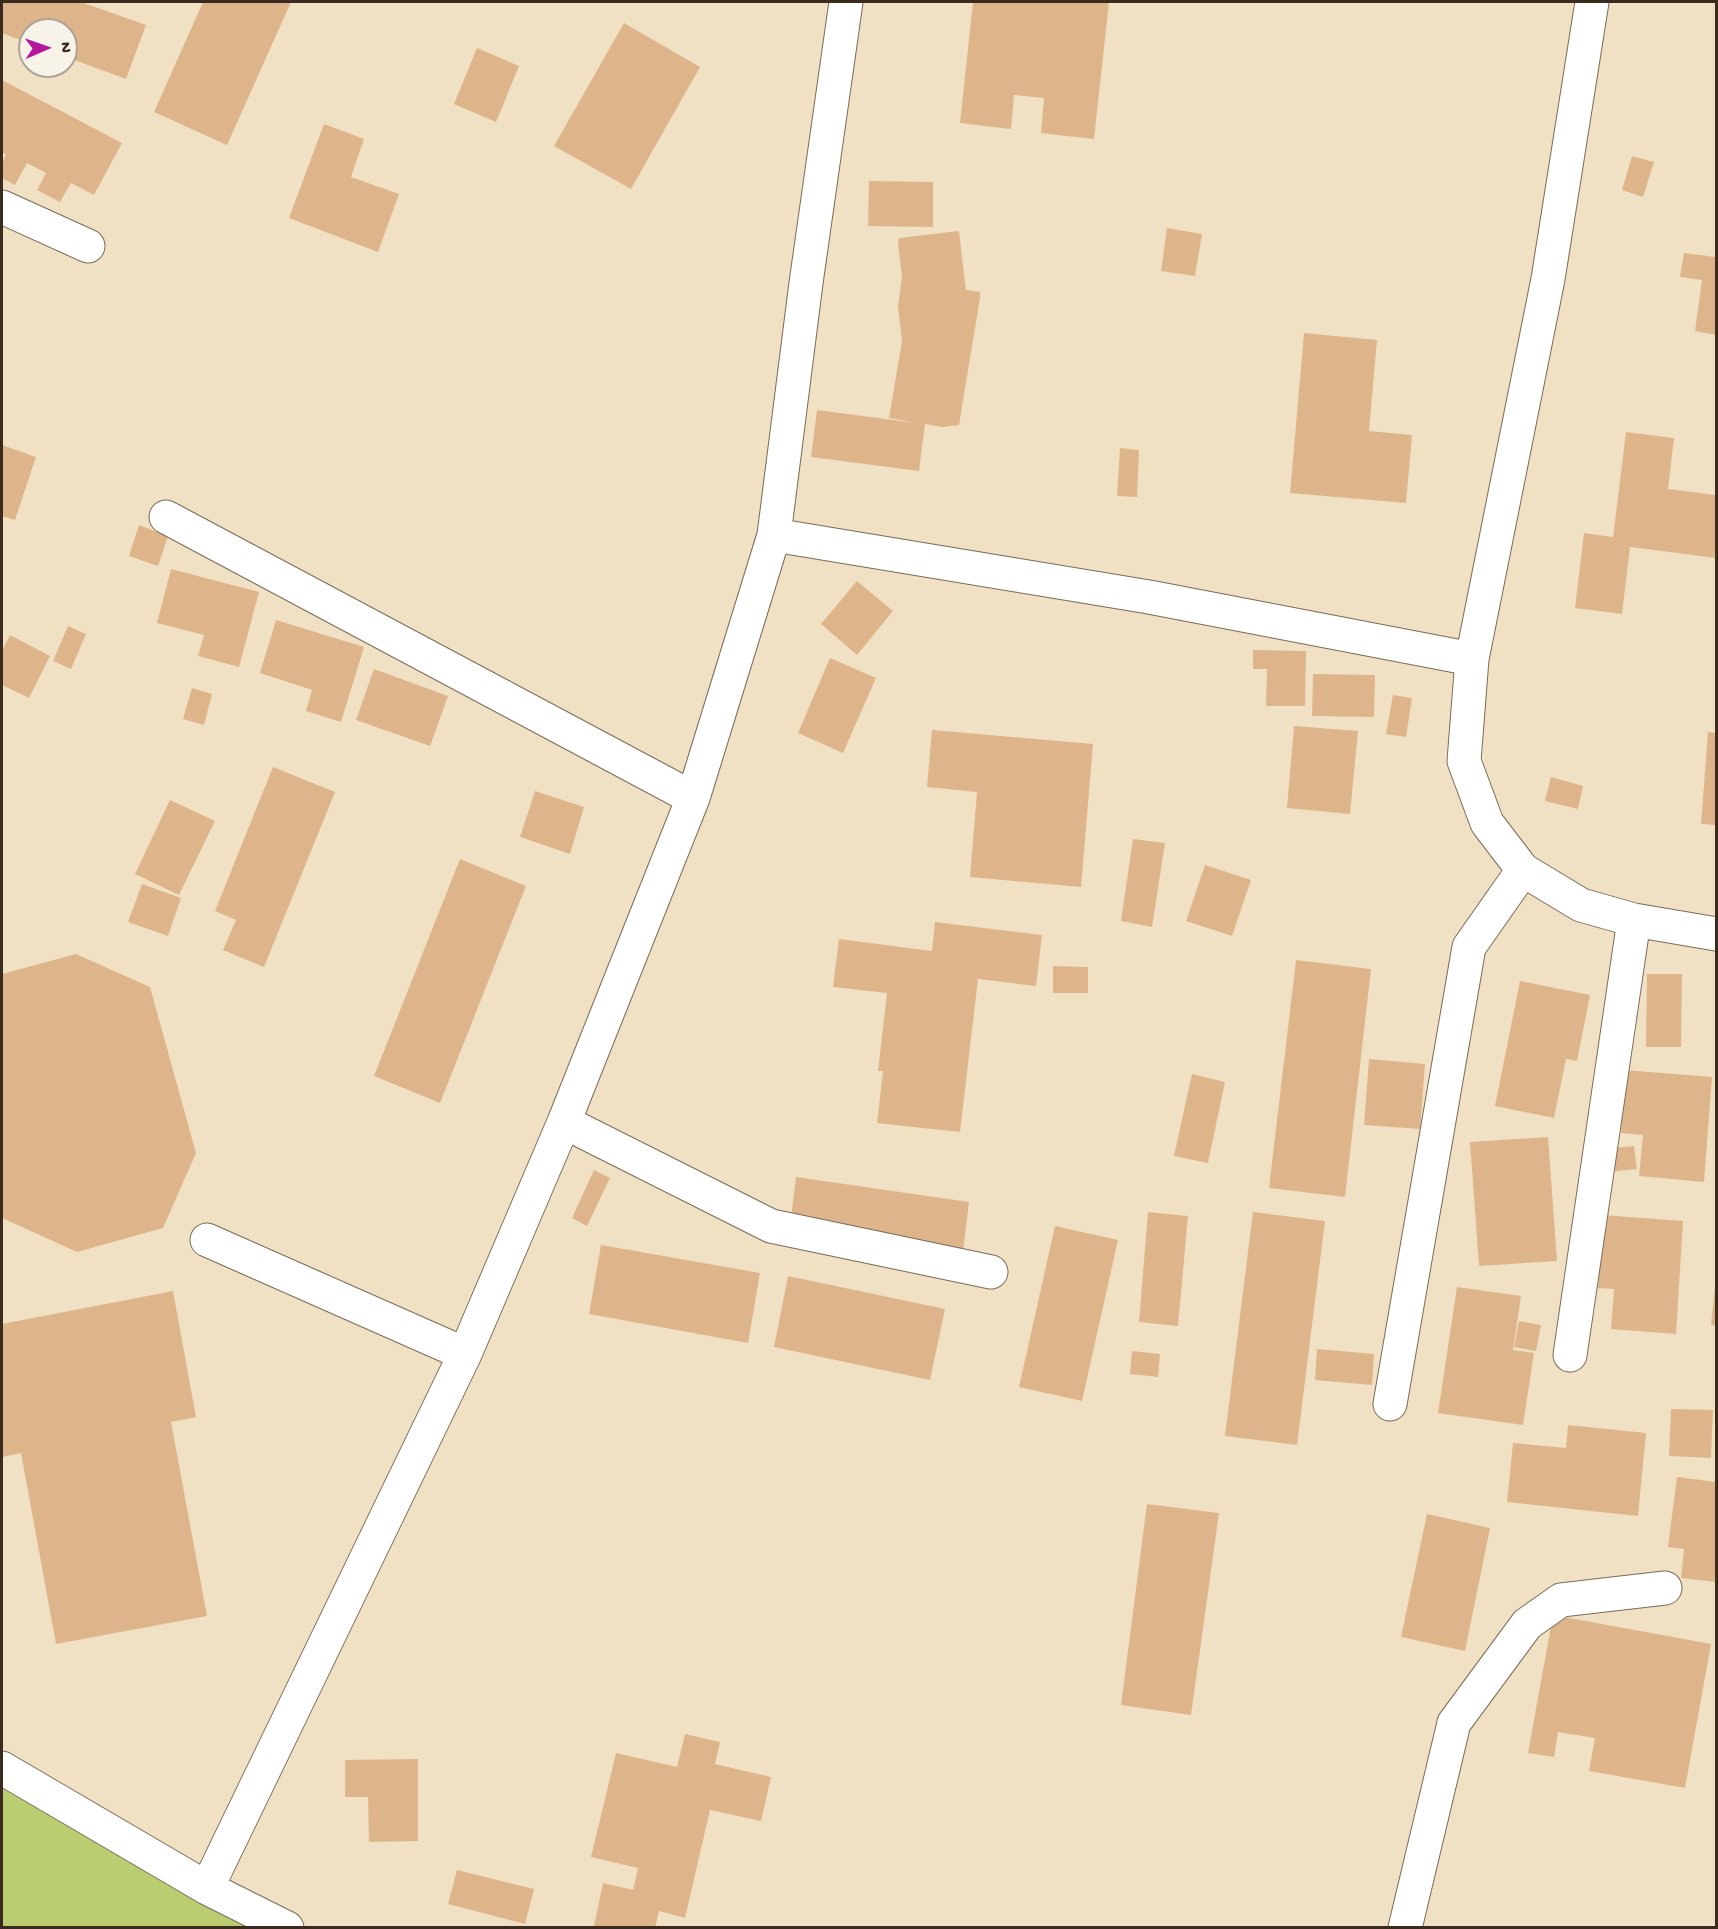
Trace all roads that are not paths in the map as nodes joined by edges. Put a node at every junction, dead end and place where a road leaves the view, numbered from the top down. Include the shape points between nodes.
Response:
1 (846, 2) edge
2 (1592, 2) edge
3 (2, 207) edge
4 (88, 246) dead end
5 (166, 517) dead end
6 (774, 535) junction
7 (1472, 659) junction
8 (693, 798) junction
9 (1523, 870) junction
10 (1634, 920) junction
11 (1716, 934) edge
12 (564, 1122) junction
13 (207, 1240) dead end
14 (991, 1272) dead end
15 (465, 1354) junction
16 (1570, 1355) dead end
17 (1390, 1404) dead end
18 (1665, 1588) dead end
19 (2, 1768) edge
20 (207, 1888) junction
21 (287, 1928) edge
22 (1406, 1928) edge

1 - 6 street
2 - 7 street via 1548,279
3 - 4 street
5 - 8 street
6 - 7 street via 1149,597
6 - 8 street
7 - 9 street via 1464,761 1487,823
8 - 12 street
9 - 10 street via 1581,905
9 - 17 street via 1469,947
10 - 11 street
10 - 16 street
12 - 14 street via 771,1226
12 - 15 street
13 - 15 street
15 - 20 street
18 - 22 street via 1561,1600 1527,1624 1455,1723
19 - 20 street
20 - 21 street

